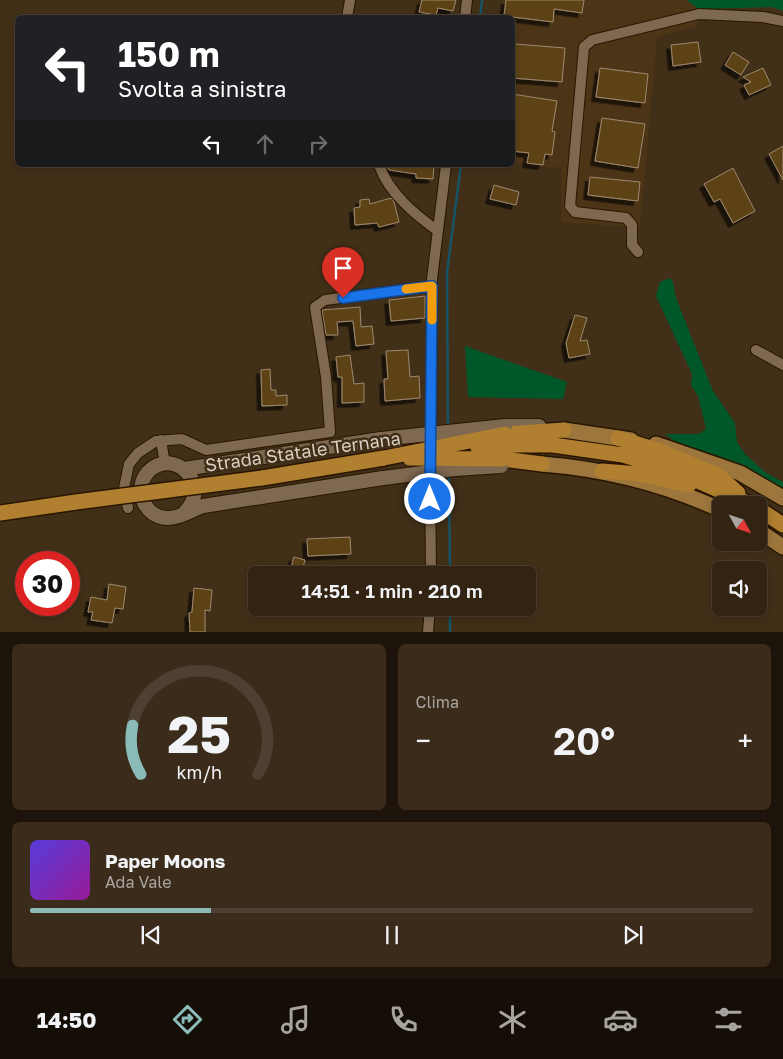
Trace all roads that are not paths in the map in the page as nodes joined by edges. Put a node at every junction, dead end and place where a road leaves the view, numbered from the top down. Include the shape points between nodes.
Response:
1 (350, 0) edge
2 (467, 0) edge
3 (347, 15) edge
4 (465, 15) edge
5 (783, 21) edge
6 (380, 167) edge
7 (446, 167) edge
8 (438, 230) junction
9 (638, 252) dead end
10 (432, 286) junction
11 (756, 350) dead end
12 (783, 365) edge
13 (564, 430) joint
14 (618, 438) junction
15 (161, 440) junction
16 (504, 446) junction
17 (164, 464) junction
18 (542, 464) joint
19 (184, 468) junction
20 (602, 470) junction
21 (723, 496) edge
22 (731, 496) edge
23 (742, 496) edge
24 (783, 498) edge
25 (712, 506) edge
26 (128, 508) dead end
27 (185, 512) junction
28 (0, 513) edge
29 (768, 516) edge
30 (783, 525) edge
31 (768, 537) edge
32 (783, 547) edge
33 (431, 566) edge
34 (429, 616) edge
35 (428, 632) edge

1 - 3 street
2 - 4 street
5 - 9 street via 699,14 592,40 584,48 570,206 575,212 626,218 632,225 632,245
6 - 8 street via 394,192 415,214
7 - 8 street
8 - 10 street
10 - 15 street via 325,300 315,307 326,377 330,432 206,450 182,439
10 - 33 street
11 - 12 street
13 - 14 main road
13 - 16 highway
14 - 23 highway via 660,451 719,476
14 - 24 main road via 663,445 707,460 740,473
15 - 17 street
15 - 26 street via 146,447 129,464 124,488
16 - 18 highway
16 - 19 main road, bridge via 444,431
16 - 22 highway, Strada Statale Ternana via 553,445 623,455 673,470
16 - 27 main road, bridge via 455,469 203,506
16 - 28 highway, Strada Statale Ternana, bridge via 384,458 262,478
17 - 19 main road
17 - 27 main road via 144,477 141,490 144,504 161,517 172,518
18 - 20 main road
19 - 27 main road via 192,478 195,492 193,502
20 - 21 highway via 680,482
20 - 25 main road
29 - 30 highway, Strada Statale Ternana
31 - 32 main road
34 - 35 street

